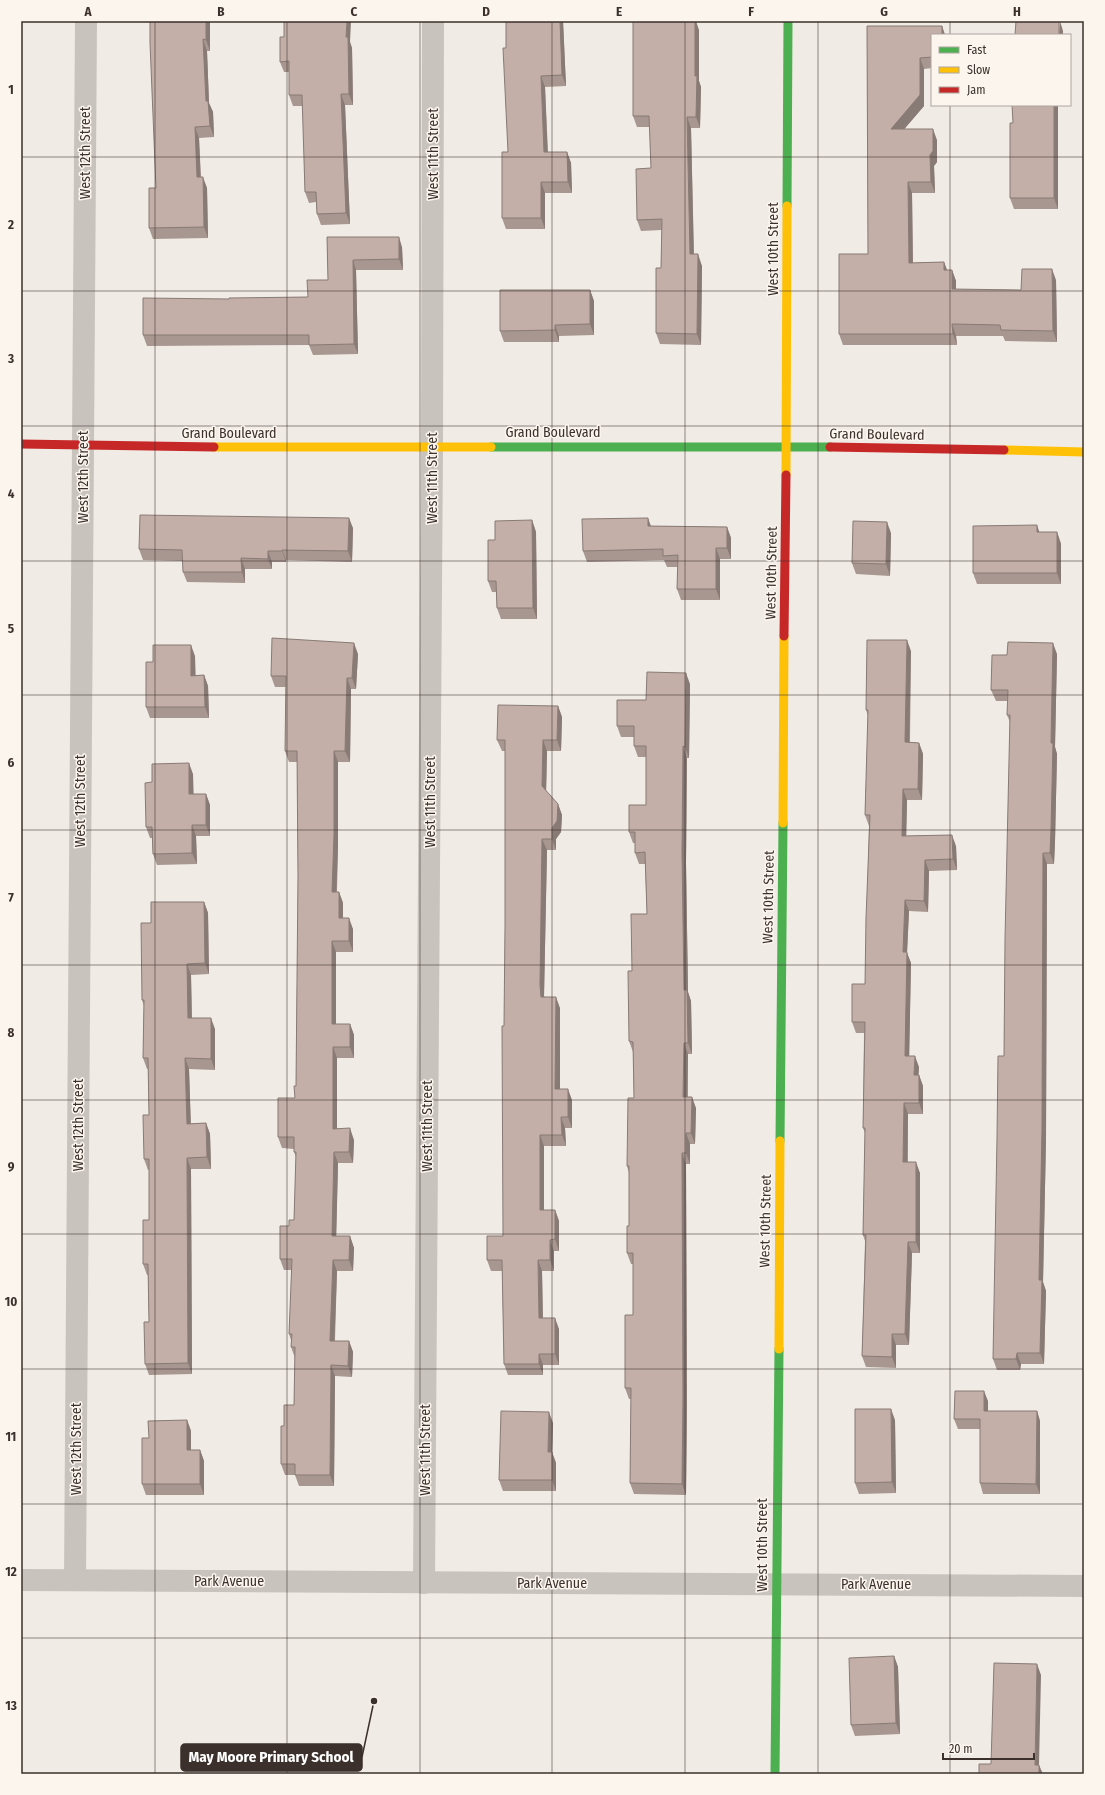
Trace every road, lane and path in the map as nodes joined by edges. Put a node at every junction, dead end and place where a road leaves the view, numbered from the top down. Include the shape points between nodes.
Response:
1 (86, 21) edge
2 (433, 21) edge
3 (788, 21) edge
4 (21, 444) edge
5 (83, 444) junction
6 (432, 446) junction
7 (786, 446) junction
8 (1084, 452) edge
9 (21, 1580) edge
10 (75, 1580) junction
11 (424, 1583) junction
12 (776, 1584) junction
13 (1084, 1586) edge
14 (775, 1774) edge

1 - 5 street, West 12th Street
2 - 6 street, West 11th Street
3 - 7 street, West 10th Street
4 - 5 street, Grand Boulevard
5 - 6 street, Grand Boulevard via 228,447
5 - 10 street, West 12th Street
6 - 7 street, Grand Boulevard
6 - 11 street, West 11th Street
7 - 8 street, Grand Boulevard
7 - 12 street, West 10th Street
9 - 10 street, Park Avenue
10 - 11 street, Park Avenue
11 - 12 street, Park Avenue
12 - 13 street, Park Avenue
12 - 14 street, West 10th Street

